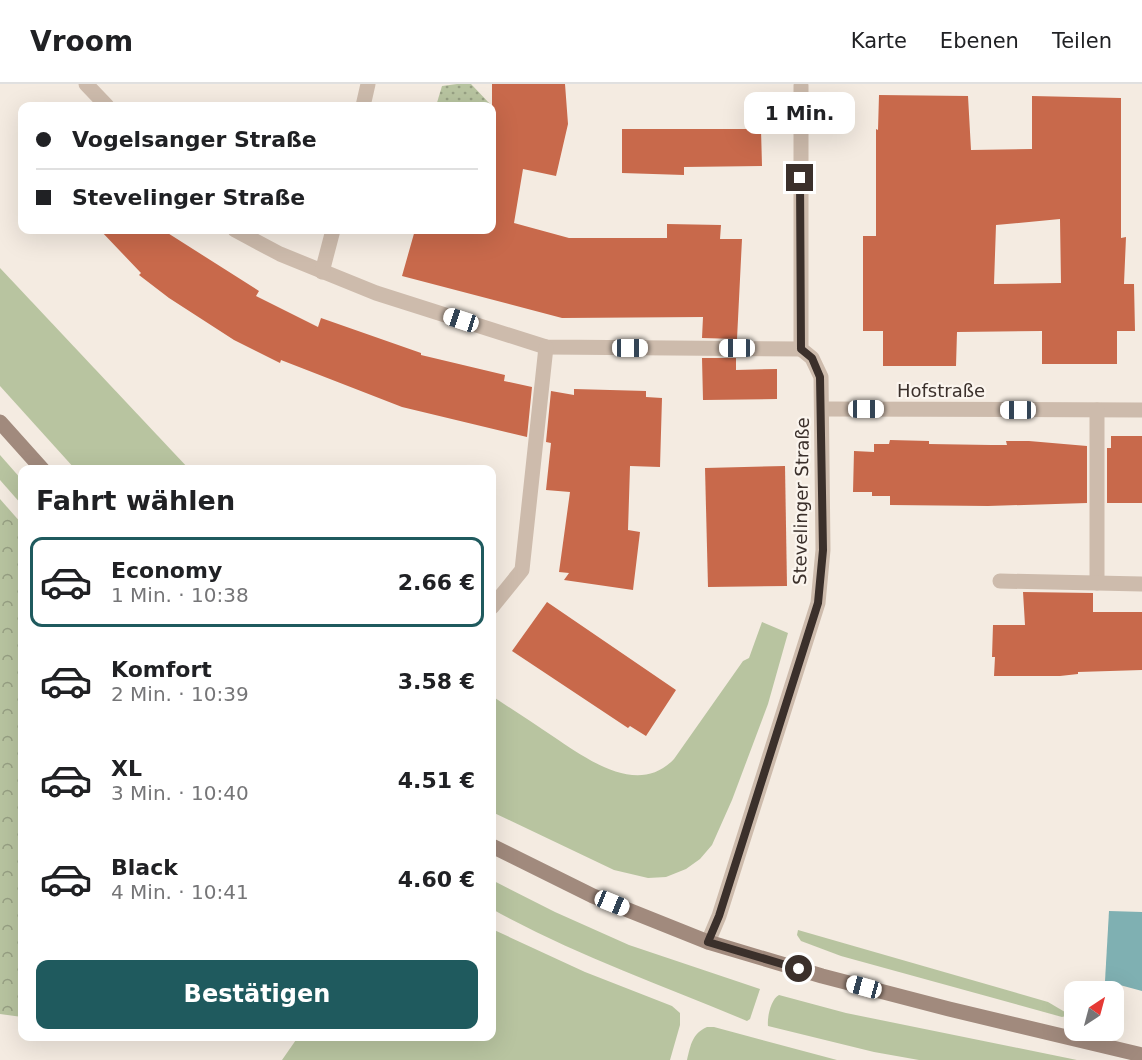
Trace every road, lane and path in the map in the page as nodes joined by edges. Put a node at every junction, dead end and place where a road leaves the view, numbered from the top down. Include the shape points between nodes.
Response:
1 (86, 84) edge
2 (368, 84) edge
3 (801, 86) dead end
4 (103, 102) edge
5 (364, 102) edge
6 (242, 234) edge
7 (332, 234) edge
8 (322, 272) junction
9 (546, 347) junction
10 (801, 349) junction
11 (822, 409) junction
12 (1097, 410) junction
13 (1142, 410) edge
14 (0, 422) edge
15 (39, 465) edge
16 (1000, 581) dead end
17 (1097, 583) junction
18 (1142, 584) edge
19 (496, 602) edge
20 (496, 848) edge
21 (708, 942) junction
22 (1142, 1055) edge

1 - 4 street
2 - 5 street
3 - 10 street
6 - 8 street
7 - 8 street
8 - 9 street
9 - 10 street
9 - 19 street via 522,570
10 - 11 street, Stevelinger Straße via 812,358 820,377
11 - 12 street, Hofstraße
11 - 21 street, Stevelinger Straße via 823,550 818,603
12 - 13 street, Hofstraße
12 - 17 street
14 - 15 main road
16 - 17 street
17 - 18 street
20 - 21 main road via 593,896
21 - 22 main road via 949,1010

